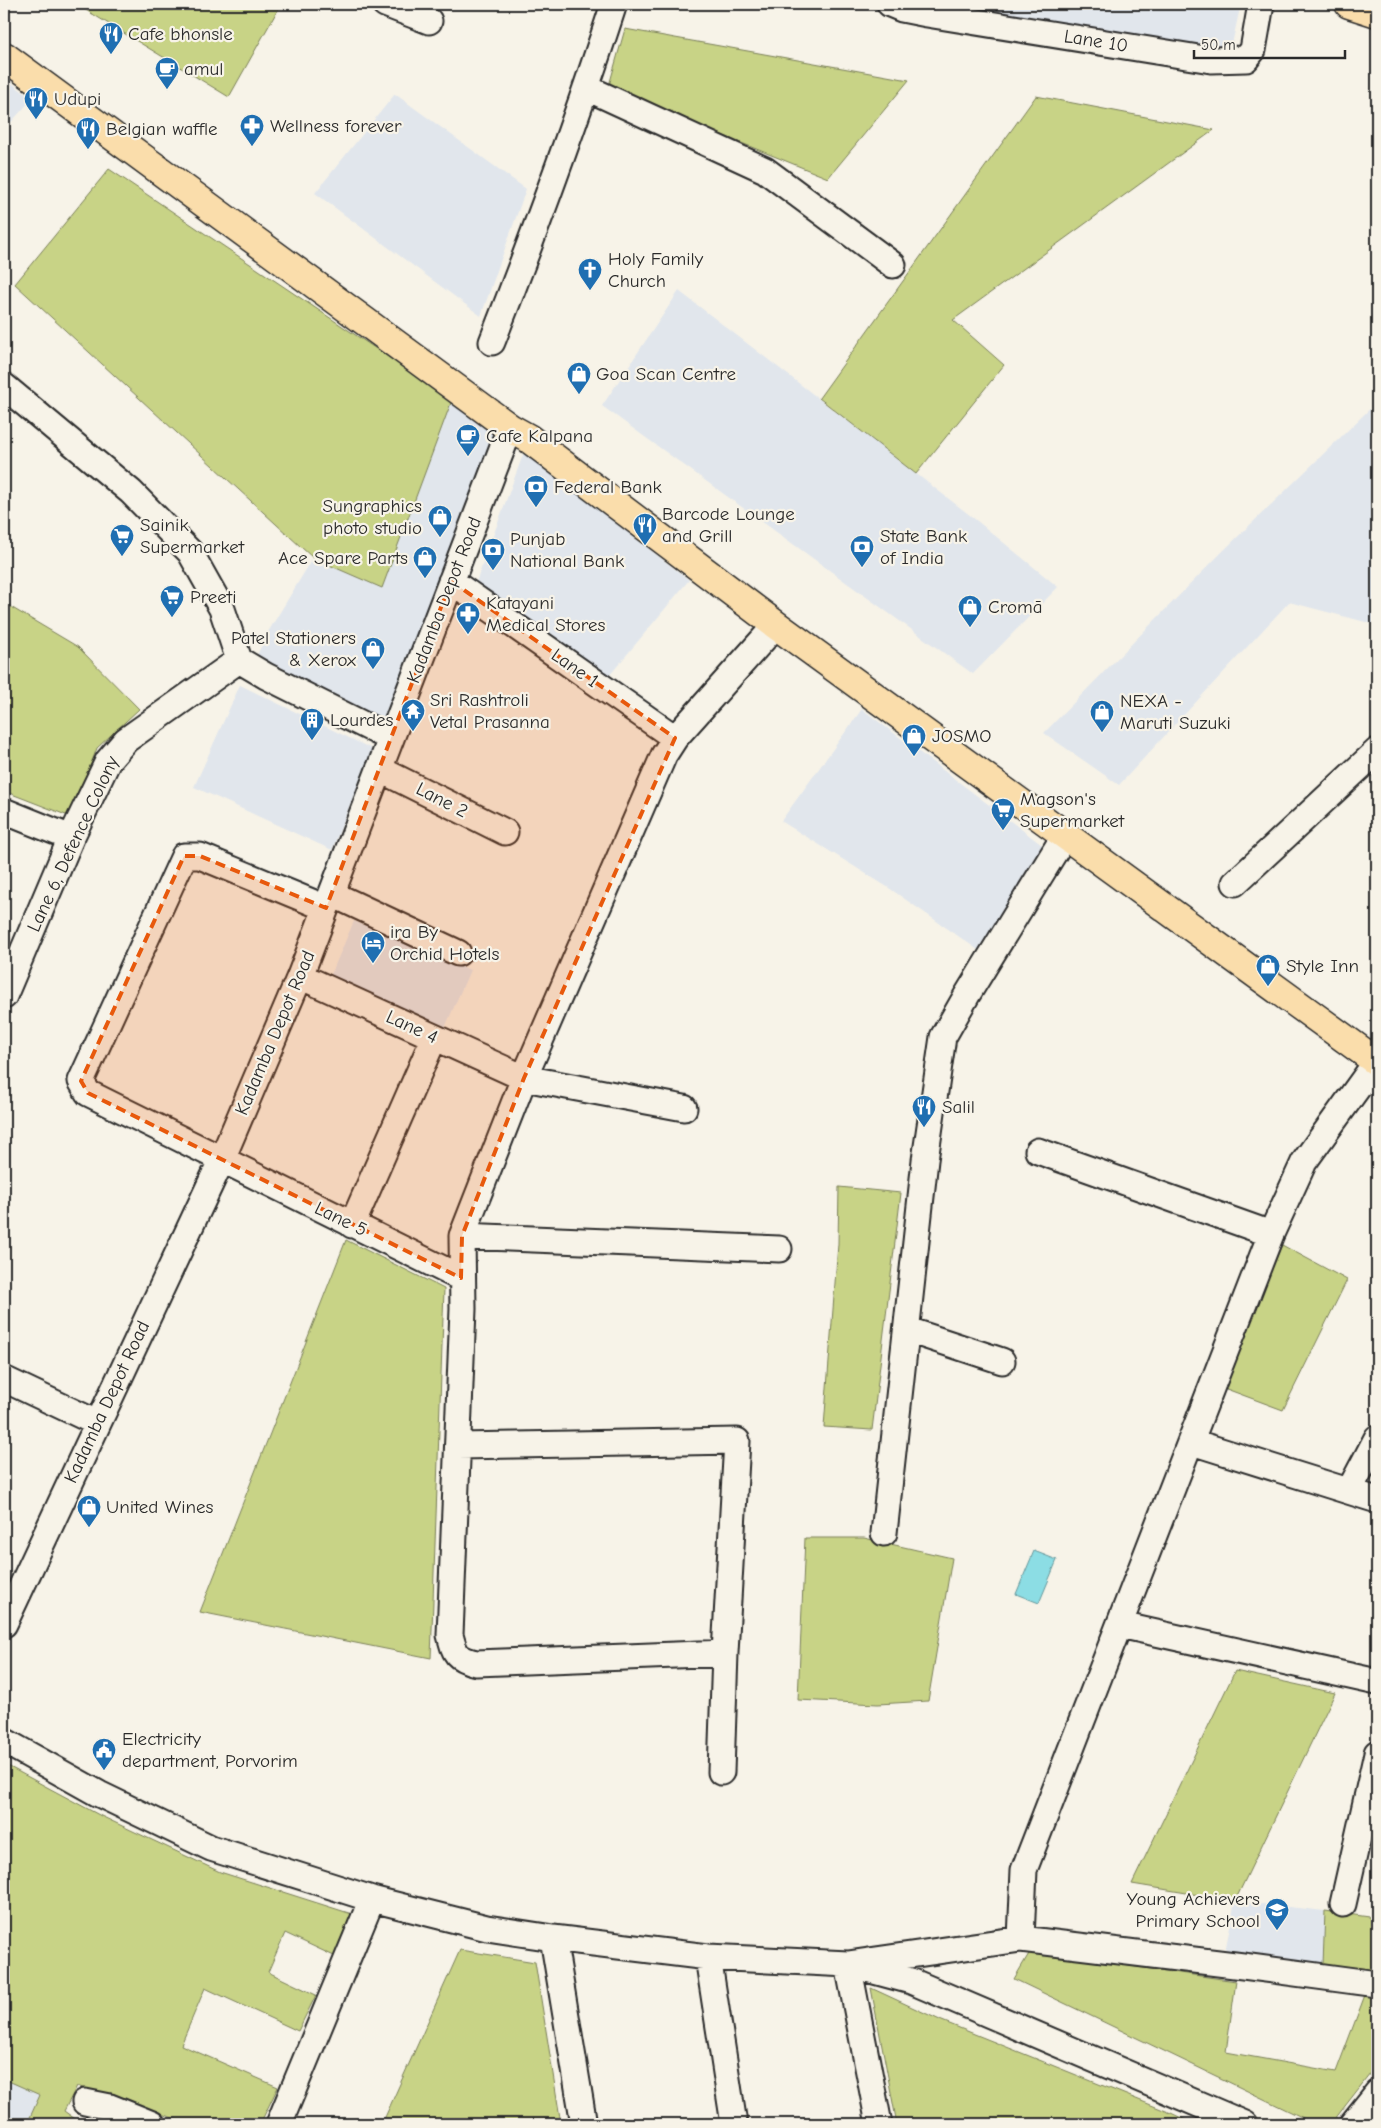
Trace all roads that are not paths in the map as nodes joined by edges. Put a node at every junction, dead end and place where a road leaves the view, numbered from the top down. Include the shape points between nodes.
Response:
1 (385, 4) edge
2 (614, 4) edge
3 (890, 4) edge
4 (1261, 4) edge
5 (429, 21) dead end
6 (4, 56) edge
7 (587, 88) junction
8 (893, 264) dead end
9 (492, 342) dead end
10 (4, 386) edge
11 (510, 428) junction
12 (451, 581) junction
13 (776, 625) junction
14 (239, 660) junction
15 (390, 738) junction
16 (675, 738) junction
17 (1377, 751) edge
18 (379, 769) junction
19 (4, 811) edge
20 (505, 832) dead end
21 (1065, 835) junction
22 (71, 838) junction
23 (1234, 883) dead end
24 (329, 901) junction
25 (458, 953) dead end
26 (300, 976) junction
27 (4, 996) edge
28 (434, 1038) junction
29 (1377, 1062) edge
30 (524, 1078) junction
31 (684, 1108) dead end
32 (1038, 1151) dead end
33 (222, 1159) junction
34 (352, 1225) junction
35 (1271, 1234) junction
36 (462, 1236) junction
37 (779, 1249) dead end
38 (461, 1278) junction
39 (908, 1330) junction
40 (1002, 1361) dead end
41 (4, 1379) edge
42 (97, 1423) junction
43 (1377, 1438) edge
44 (1192, 1442) junction
45 (458, 1446) junction
46 (1349, 1491) junction
47 (1377, 1500) edge
48 (884, 1533) dead end
49 (4, 1624) edge
50 (1120, 1625) junction
51 (725, 1653) junction
52 (1377, 1682) edge
53 (4, 1741) edge
54 (1377, 1753) edge
55 (721, 1772) dead end
56 (372, 1899) junction
57 (1343, 1904) dead end
58 (553, 1938) junction
59 (1021, 1939) junction
60 (708, 1957) junction
61 (848, 1964) junction
62 (1377, 1984) edge
63 (1377, 2093) edge
64 (84, 2102) dead end
65 (152, 2124) edge
66 (279, 2124) edge
67 (584, 2124) edge
68 (734, 2124) edge
69 (879, 2124) edge
70 (1245, 2124) edge
71 (1352, 2124) edge

1 - 5 street
2 - 7 street
3 - 4 street, Lane 10 via 946,17 1211,60 1234,60 1246,59 1252,50
6 - 11 highway
7 - 8 street via 765,170
7 - 9 street via 537,230
10 - 14 street via 131,492 190,552 222,609
11 - 12 street, Kadamba Depot Road
11 - 13 highway via 528,438
12 - 15 street, Kadamba Depot Road
12 - 16 street, Lane 1
13 - 16 street
13 - 21 highway
14 - 15 street
14 - 22 street, Lane 6, Defence Colony via 126,740 108,761
15 - 18 street, Kadamba Depot Road
16 - 30 street via 664,756
17 - 23 street
18 - 20 street, Lane 2
18 - 24 street, Kadamba Depot Road
19 - 22 street
21 - 29 highway
21 - 39 street via 943,1037 925,1160
22 - 27 street, Lane 6, Defence Colony
24 - 25 street
24 - 26 street, Kadamba Depot Road
24 - 33 street, Lane 5 via 200,856 184,856 81,1081 88,1094
26 - 28 street, Lane 4
26 - 33 street, Kadamba Depot Road
28 - 30 street, Lane 4
28 - 34 street
29 - 35 street via 1304,1162
30 - 31 street, Lane 4
30 - 36 street
32 - 35 street
33 - 34 street, Lane 5
33 - 42 street, Kadamba Depot Road
34 - 38 street, Lane 5
35 - 44 street
36 - 37 street
36 - 38 street
38 - 45 street via 463,1309
39 - 40 street
39 - 48 street
41 - 42 street
42 - 49 street, Kadamba Depot Road
43 - 46 street
44 - 46 street
44 - 50 street
45 - 51 street via 450,1635 454,1653 462,1660 476,1663
45 - 51 street via 738,1441
46 - 47 street
50 - 52 street
50 - 59 street via 1024,1870
51 - 55 street
53 - 56 street via 99,1794 211,1848
54 - 57 street
56 - 58 street via 487,1928
56 - 66 street
58 - 60 street
58 - 67 street
59 - 61 street
59 - 62 street
60 - 61 street
60 - 68 street
61 - 69 street
61 - 70 street via 911,1981
63 - 71 street
64 - 65 street via 110,2107

